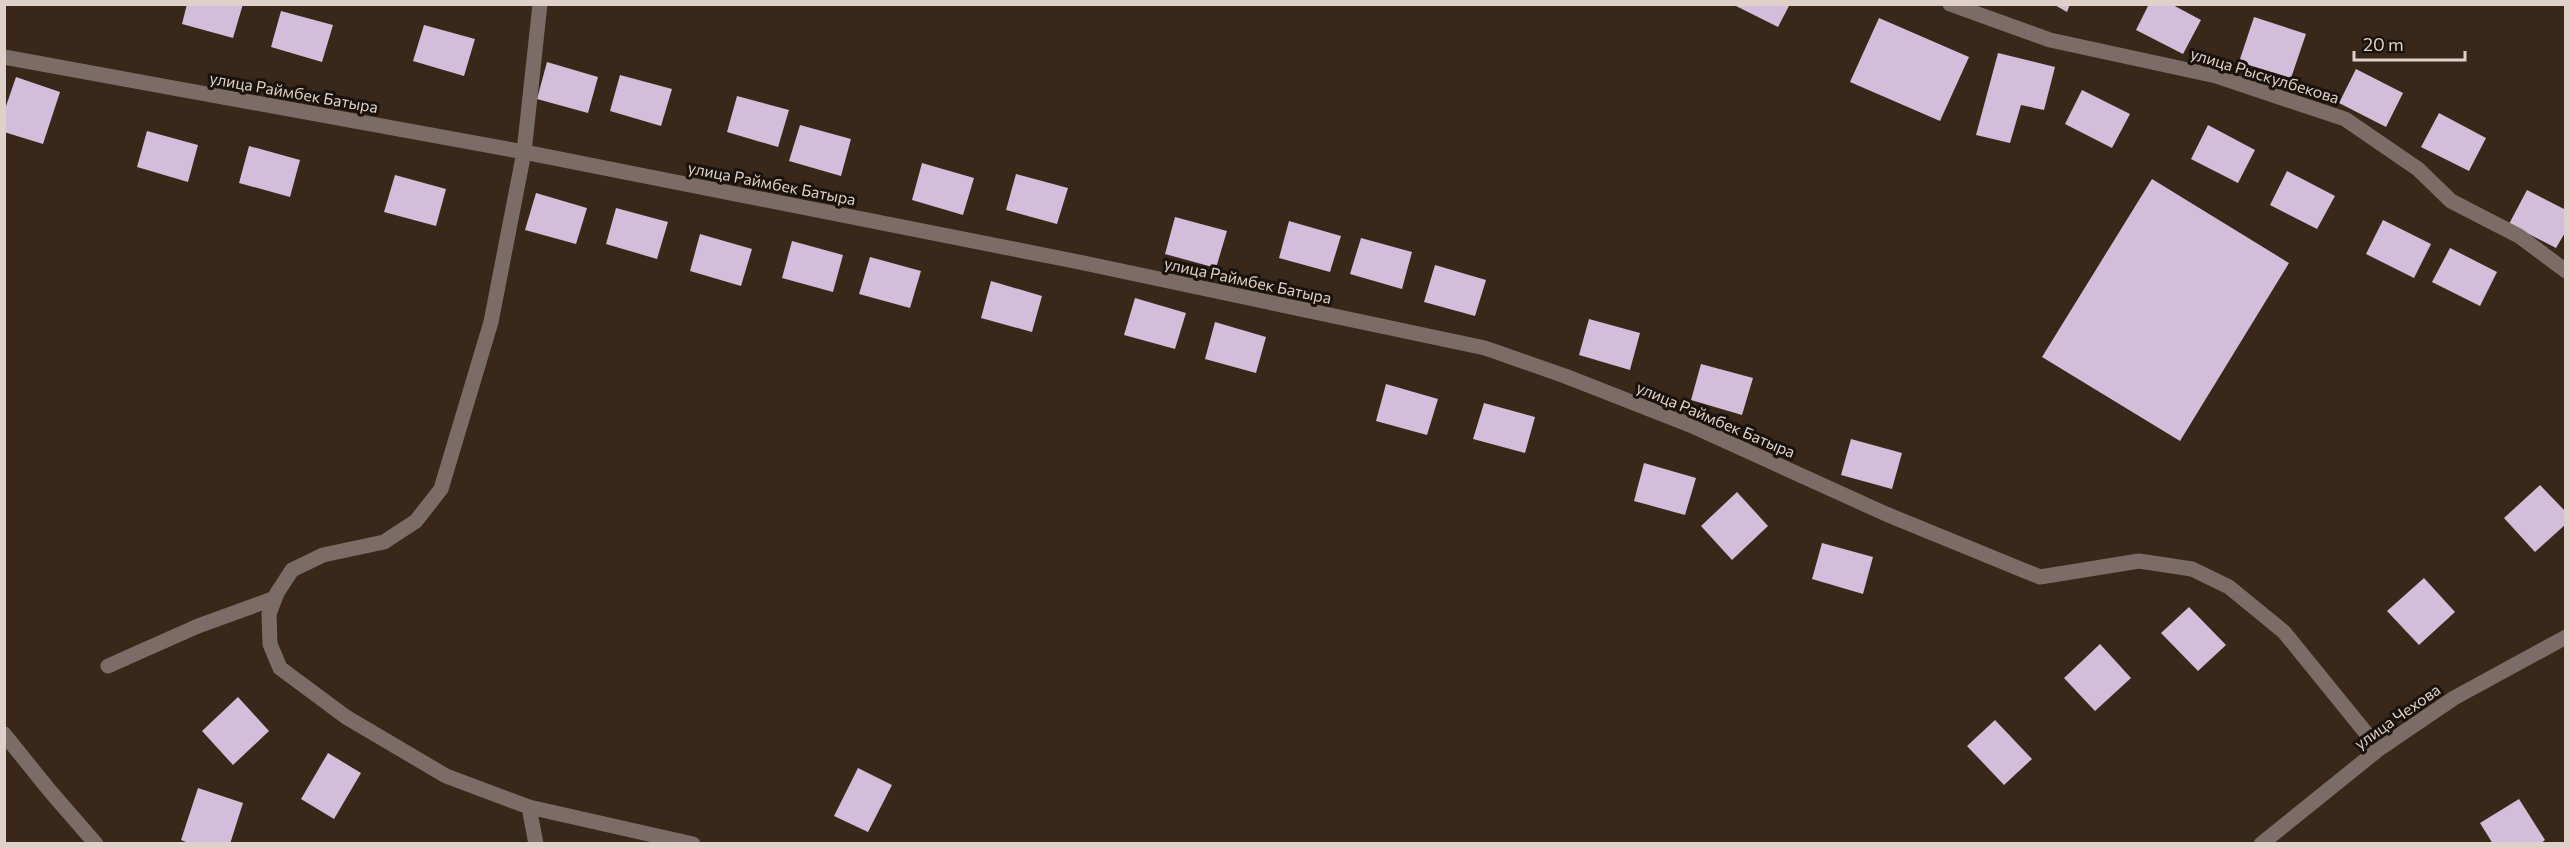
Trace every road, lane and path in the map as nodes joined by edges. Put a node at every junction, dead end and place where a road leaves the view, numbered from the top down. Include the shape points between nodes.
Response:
1 (540, 4) edge
2 (1950, 4) edge
3 (4, 57) edge
4 (524, 152) junction
5 (2565, 270) edge
6 (275, 598) junction
7 (2565, 637) edge
8 (108, 666) dead end
9 (4, 734) edge
10 (2379, 749) junction
11 (529, 807) junction
12 (96, 843) edge
13 (536, 843) edge
14 (693, 843) edge
15 (2261, 843) edge

1 - 4 street
2 - 5 street, улица Рыскулбекова via 2050,40 2216,76 2345,119 2418,169 2451,201 2519,236
3 - 4 street, улица Раймбек Батыра
4 - 6 street via 491,322 441,489 416,521 384,542 323,555 292,570
4 - 10 street, улица Раймбек Батыра via 1485,348 1690,425 1886,514 2040,578 2139,561 2192,569 2229,588 2284,632
6 - 8 street via 198,626
6 - 11 street via 269,614 270,644 280,668 346,717 446,776
7 - 10 street, улица Чехова via 2454,698
9 - 12 street
10 - 15 street, улица Чехова
11 - 13 street
11 - 14 street

